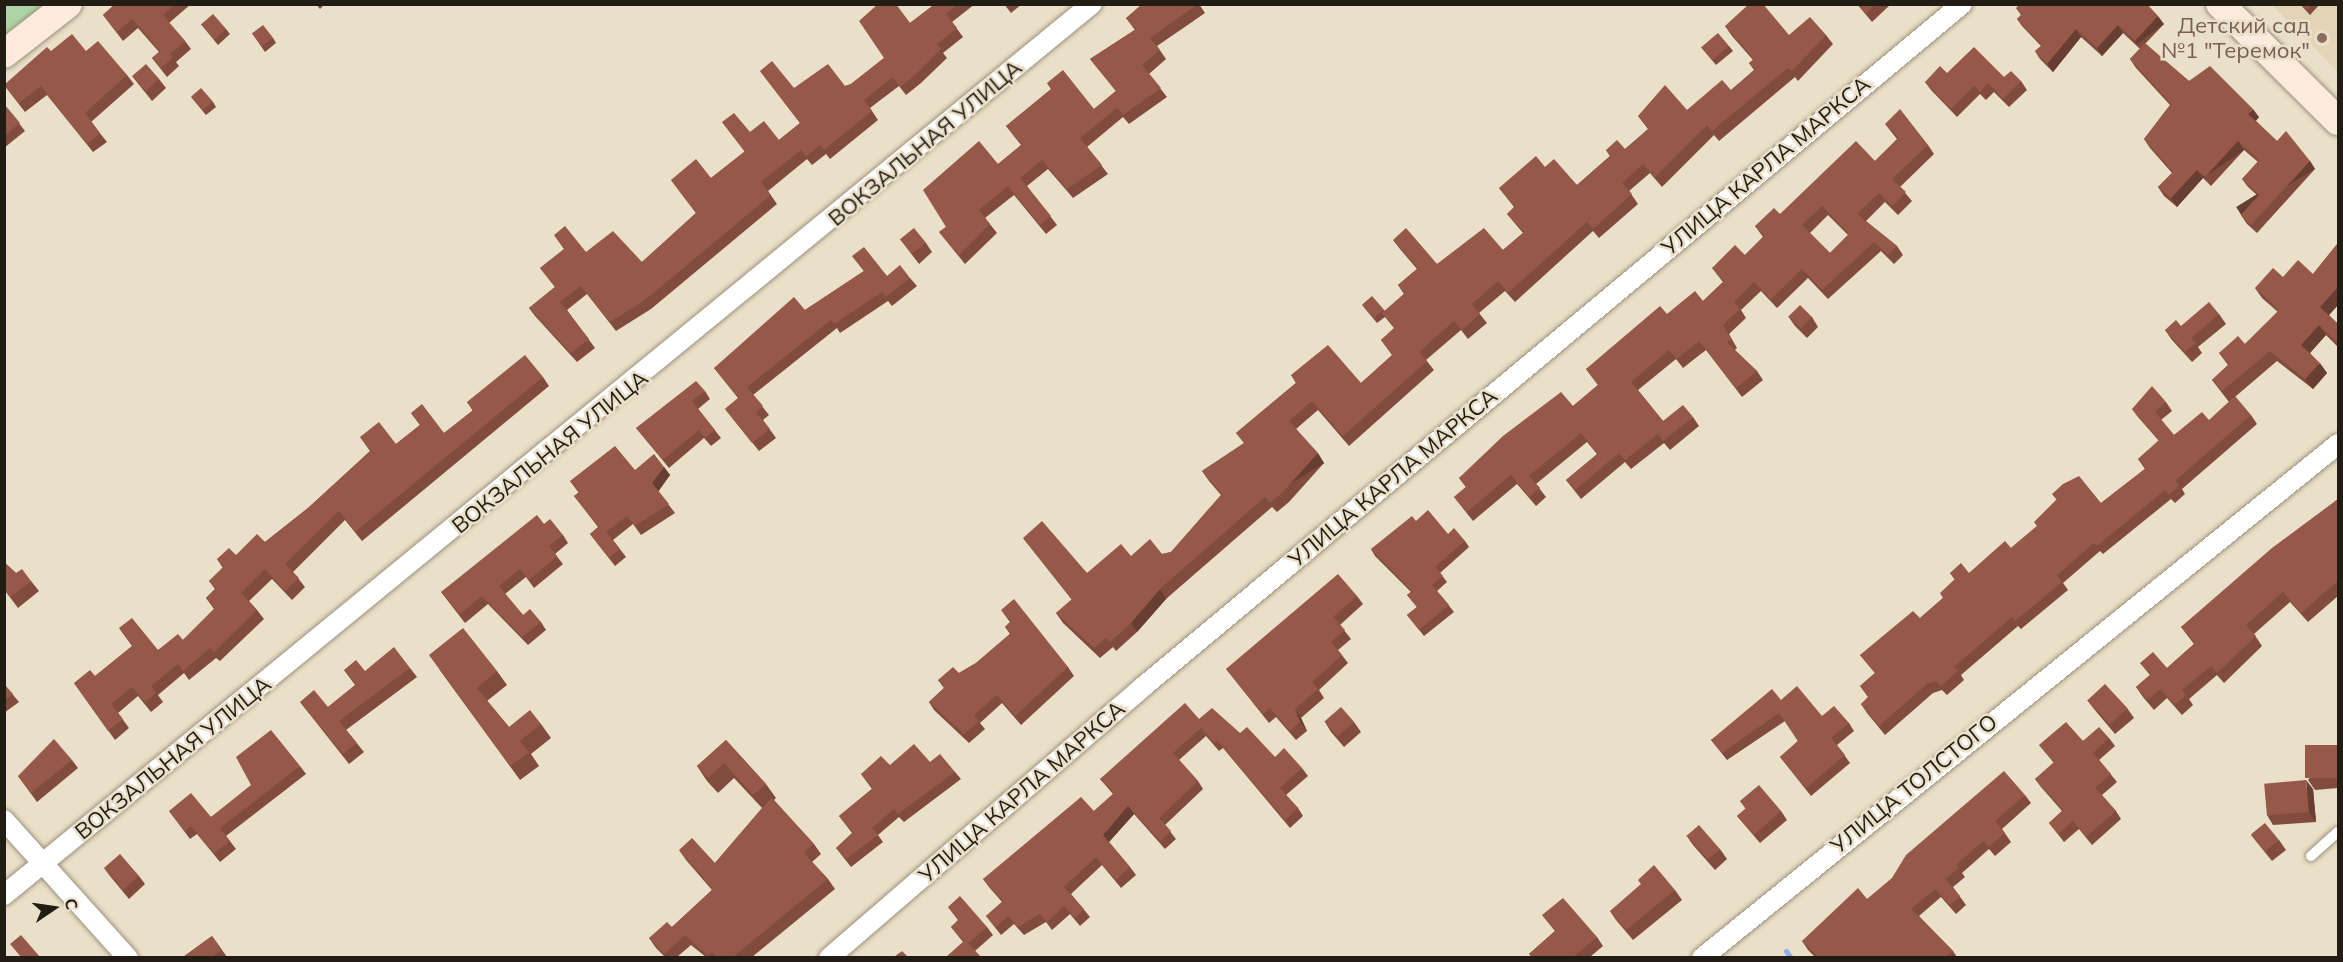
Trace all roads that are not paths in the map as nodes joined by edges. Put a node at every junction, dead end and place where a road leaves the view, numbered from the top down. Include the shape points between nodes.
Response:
1 (68, 4) edge
2 (1092, 4) edge
3 (1962, 4) edge
4 (2220, 4) edge
5 (4, 54) edge
6 (2338, 121) edge
7 (2338, 445) edge
8 (4, 820) edge
9 (2338, 832) edge
10 (2311, 856) dead end
11 (42, 864) junction
12 (4, 895) edge
13 (128, 957) edge
14 (829, 957) edge
15 (1703, 957) edge

1 - 5 main road
2 - 11 street, ВОКЗАЛЬНАЯ УЛИЦА
3 - 14 street, УЛИЦА КАРЛА МАРКСА via 1153,679
4 - 6 main road
7 - 15 street, УЛИЦА ТОЛСТОГО via 2262,509 2126,611
8 - 11 street
9 - 10 lane
11 - 12 street, ВОКЗАЛЬНАЯ УЛИЦА
11 - 13 street

